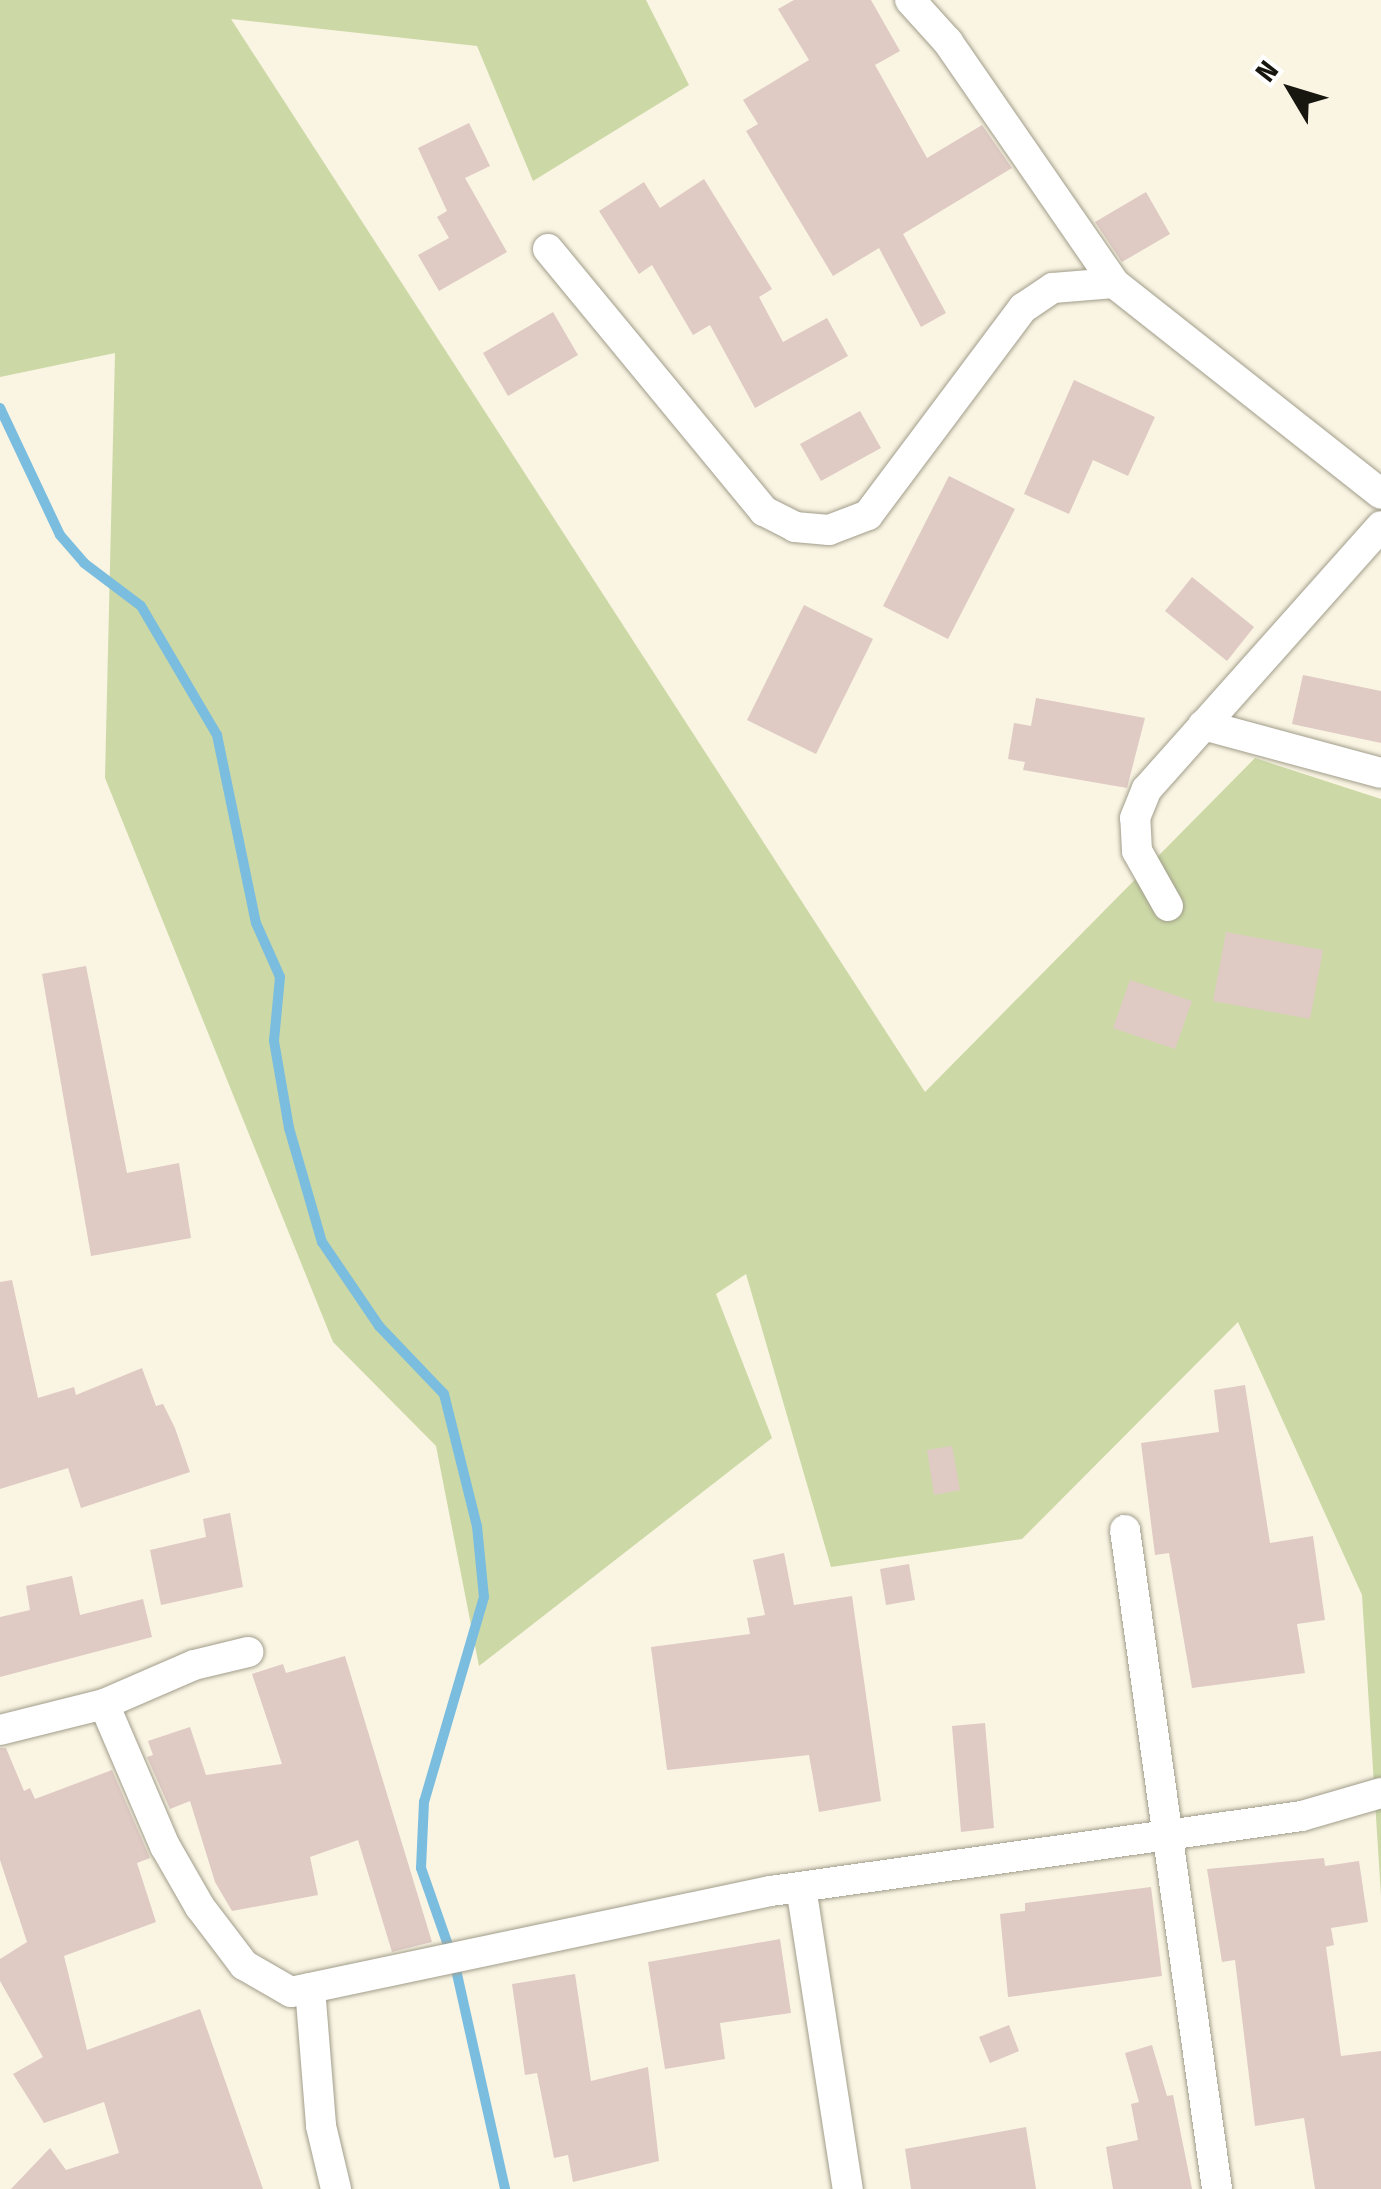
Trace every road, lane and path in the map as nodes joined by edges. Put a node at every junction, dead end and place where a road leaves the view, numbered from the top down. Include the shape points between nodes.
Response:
1 (910, 0) edge
2 (548, 249) dead end
3 (1114, 283) junction
4 (1381, 494) edge
5 (1381, 526) edge
6 (1202, 725) junction
7 (1381, 772) edge
8 (1168, 906) dead end
9 (1125, 1530) dead end
10 (248, 1652) dead end
11 (104, 1704) junction
12 (0, 1730) edge
13 (1381, 1793) edge
14 (1166, 1835) junction
15 (801, 1886) junction
16 (310, 1988) junction
17 (336, 2189) edge
18 (848, 2189) edge
19 (1217, 2189) edge

1 - 3 street via 948,42
2 - 3 street via 764,511 795,526 829,530 868,515 1023,308 1053,288
3 - 4 street
5 - 6 street
6 - 7 street
6 - 8 street via 1147,789 1135,818 1138,851
9 - 14 street
10 - 11 street via 194,1665
11 - 12 street
11 - 16 street via 165,1846 200,1907 244,1965 267,1982 291,1992
13 - 14 street via 1302,1816
14 - 15 street
14 - 19 street
15 - 16 street
15 - 18 street
16 - 17 street via 321,2126

